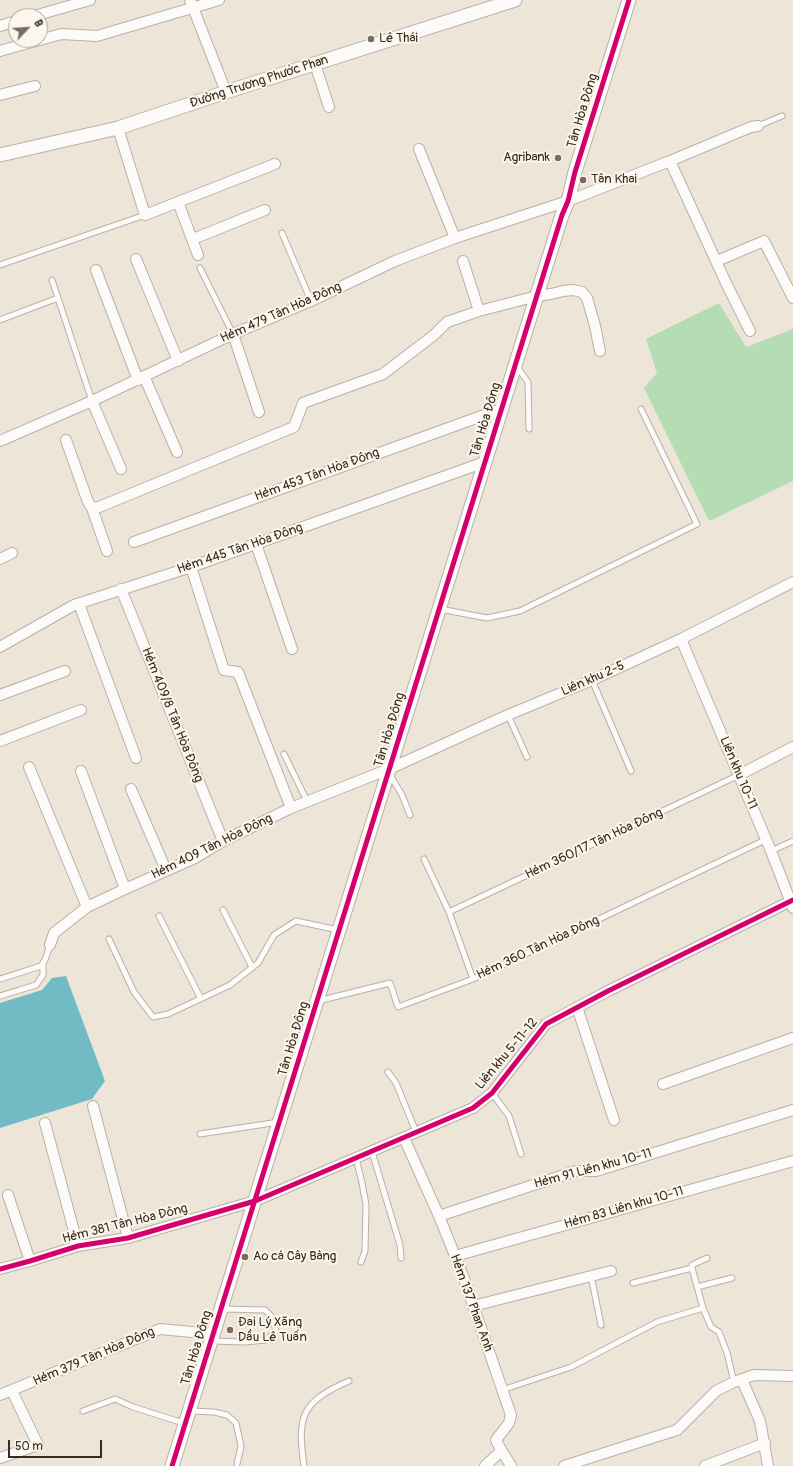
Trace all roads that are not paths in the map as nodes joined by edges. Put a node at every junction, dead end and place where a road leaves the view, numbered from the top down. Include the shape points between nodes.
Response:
1 (90, 0) edge
2 (219, 0) edge
3 (515, 0) edge
4 (629, 0) edge
5 (191, 4) edge
6 (48, 12) edge
7 (48, 38) edge
8 (13, 48) edge
9 (0, 52) edge
10 (315, 64) junction
11 (35, 86) dead end
12 (226, 92) junction
13 (0, 95) edge
14 (330, 107) dead end
15 (782, 116) dead end
16 (758, 126) joint
17 (118, 128) junction
18 (419, 149) dead end
19 (0, 155) edge
20 (670, 161) junction
21 (275, 164) dead end
22 (568, 201) junction
23 (178, 202) junction
24 (265, 210) dead end
25 (145, 215) junction
26 (282, 233) dead end
27 (455, 238) junction
28 (193, 239) junction
29 (198, 255) dead end
30 (136, 259) dead end
31 (463, 261) dead end
32 (717, 262) junction
33 (0, 265) edge
34 (200, 268) dead end
35 (96, 270) dead end
36 (52, 280) dead end
37 (537, 296) junction
38 (58, 298) junction
39 (793, 298) edge
40 (311, 301) junction
41 (479, 311) junction
42 (0, 320) edge
43 (750, 331) dead end
44 (233, 334) junction
45 (600, 351) dead end
46 (178, 361) junction
47 (515, 364) junction
48 (141, 378) junction
49 (92, 401) junction
50 (501, 409) junction
51 (641, 409) dead end
52 (259, 412) dead end
53 (529, 429) dead end
54 (66, 440) dead end
55 (0, 441) edge
56 (177, 452) dead end
57 (485, 462) junction
58 (121, 469) dead end
59 (92, 508) junction
60 (134, 542) dead end
61 (256, 544) junction
62 (107, 551) dead end
63 (12, 553) dead end
64 (0, 559) edge
65 (191, 567) junction
66 (793, 582) edge
67 (121, 589) junction
68 (79, 604) junction
69 (439, 609) junction
70 (681, 639) junction
71 (0, 647) edge
72 (292, 649) dead end
73 (65, 671) dead end
74 (592, 680) junction
75 (0, 695) edge
76 (81, 710) dead end
77 (508, 715) junction
78 (0, 741) edge
79 (793, 747) edge
80 (284, 754) dead end
81 (527, 757) dead end
82 (136, 758) dead end
83 (29, 766) dead end
84 (81, 771) dead end
85 (389, 771) junction
86 (631, 771) dead end
87 (739, 775) junction
88 (131, 789) dead end
89 (308, 801) junction
90 (291, 808) junction
91 (410, 815) dead end
92 (765, 840) junction
93 (223, 841) junction
94 (793, 841) edge
95 (770, 850) junction
96 (424, 859) dead end
97 (166, 870) junction
98 (125, 889) junction
99 (792, 903) edge
100 (87, 907) junction
101 (223, 910) dead end
102 (449, 912) junction
103 (159, 916) dead end
104 (339, 930) junction
105 (110, 939) dead end
106 (50, 945) joint
107 (44, 963) junction
108 (252, 967) junction
109 (0, 979) edge
110 (473, 979) junction
111 (0, 996) edge
112 (201, 999) junction
113 (317, 1002) junction
114 (577, 1008) junction
115 (793, 1038) edge
116 (388, 1072) dead end
117 (663, 1084) dead end
118 (492, 1093) junction
119 (93, 1106) dead end
120 (793, 1110) edge
121 (614, 1120) dead end
122 (280, 1122) junction
123 (45, 1123) dead end
124 (416, 1132) junction
125 (200, 1134) dead end
126 (404, 1138) junction
127 (372, 1152) junction
128 (522, 1154) dead end
129 (356, 1158) junction
130 (793, 1161) edge
131 (8, 1195) dead end
132 (255, 1201) junction
133 (439, 1216) junction
134 (128, 1238) junction
135 (78, 1246) junction
136 (455, 1256) junction
137 (401, 1258) dead end
138 (707, 1258) dead end
139 (30, 1261) junction
140 (361, 1262) dead end
141 (692, 1268) junction
142 (0, 1269) edge
143 (611, 1271) dead end
144 (591, 1276) junction
145 (732, 1278) dead end
146 (633, 1284) dead end
147 (698, 1287) junction
148 (472, 1306) junction
149 (703, 1308) junction
150 (221, 1309) junction
151 (601, 1325) dead end
152 (212, 1337) junction
153 (793, 1376) edge
154 (349, 1381) dead end
155 (738, 1381) junction
156 (502, 1390) junction
157 (12, 1391) junction
158 (0, 1395) edge
159 (83, 1411) dead end
160 (188, 1417) junction
161 (765, 1443) junction
162 (501, 1451) junction
163 (0, 1458) edge
164 (237, 1464) dead end
165 (172, 1466) edge
166 (304, 1466) edge
167 (485, 1466) edge
168 (511, 1466) edge
169 (564, 1466) edge
170 (705, 1466) edge
171 (768, 1466) edge

1 - 6 street
2 - 5 street
3 - 10 street, Đường Trương Phước Phan
4 - 22 street, Tân Hòa Đông
5 - 7 street via 97,36 61,34
5 - 12 street
8 - 9 street
10 - 12 street, Đường Trương Phước Phan
10 - 14 street
11 - 13 street
12 - 17 street, Đường Trương Phước Phan
15 - 16 lane
16 - 20 street, Hẻm 479 Tân Hòa Đông
17 - 19 street, Đường Trương Phước Phan
17 - 25 street
18 - 27 street
20 - 22 street, Hẻm 479 Tân Hòa Đông
20 - 32 street
21 - 23 street
22 - 27 street, Hẻm 479 Tân Hòa Đông
22 - 37 street, Tân Hòa Đông
23 - 25 street
23 - 28 street
24 - 28 street
25 - 33 lane
26 - 40 lane
27 - 40 street, Hẻm 479 Tân Hòa Đông via 395,261
28 - 29 street
30 - 46 street
31 - 41 street
32 - 39 street via 764,241
32 - 43 street
34 - 44 lane
35 - 48 street
36 - 38 lane
37 - 41 street
37 - 45 street via 573,290 582,292 590,307
37 - 47 street, Tân Hòa Đông
38 - 42 lane
38 - 49 lane
40 - 44 street, Hẻm 479 Tân Hòa Đông
41 - 59 street via 447,322 383,374 303,403 294,427
44 - 46 street, Hẻm 479 Tân Hòa Đông
44 - 52 street
46 - 48 street, Hẻm 479 Tân Hòa Đông
47 - 50 street, Tân Hòa Đông
47 - 53 lane via 528,382
48 - 49 street, Hẻm 479 Tân Hòa Đông
48 - 56 street
49 - 55 street, Hẻm 479 Tân Hòa Đông
49 - 58 street
50 - 57 street, Tân Hòa Đông
50 - 60 street, Hẻm 453 Tân Hòa Đông
51 - 69 lane via 697,524 520,611 487,618
54 - 59 street
57 - 61 street, Hẻm 445 Tân Hòa Đông
57 - 69 street, Tân Hòa Đông
59 - 62 street
61 - 65 street, Hẻm 445 Tân Hòa Đông
61 - 72 street
63 - 64 street
65 - 67 street, Hẻm 445 Tân Hòa Đông
65 - 90 street via 224,670 238,672
66 - 70 street, Liên khu 2-5
67 - 68 street, Hẻm 445 Tân Hòa Đông
67 - 93 street, Hẻm 409/8 Tân Hòa Đông
68 - 71 street, Hẻm 445 Tân Hòa Đông
68 - 82 street
69 - 85 street, Tân Hòa Đông
70 - 74 street, Liên khu 2-5
70 - 87 street, Liên khu 10-11
73 - 75 street
74 - 77 street, Liên khu 2-5
74 - 86 lane
76 - 78 street
77 - 81 lane
77 - 85 street, Liên khu 2-5
79 - 87 street
80 - 89 lane
83 - 100 street
84 - 98 street
85 - 89 street, Hẻm 409 Tân Hòa Đông
85 - 91 lane
85 - 104 street, Tân Hòa Đông
87 - 92 street, Liên khu 10-11
87 - 102 lane, Hẻm 360/17 Tân Hòa Đông
88 - 97 street
89 - 90 street, Hẻm 409 Tân Hòa Đông
90 - 93 street, Hẻm 409 Tân Hòa Đông
92 - 95 street, Liên khu 10-11
92 - 110 lane, Hẻm 360 Tân Hòa Đông
93 - 97 street, Hẻm 409 Tân Hòa Đông via 195,858
94 - 95 lane
95 - 99 street, Liên khu 10-11
96 - 102 lane
97 - 98 street, Hẻm 409 Tân Hòa Đông
98 - 100 street, Hẻm 409 Tân Hòa Đông
99 - 114 street, Liên khu 5-11-12
100 - 106 street, Hẻm 409 Tân Hòa Đông via 54,933
101 - 108 lane
102 - 110 lane
103 - 112 lane
104 - 108 lane via 296,921 274,935 258,963
104 - 113 street, Tân Hòa Đông
105 - 112 lane via 134,992 153,1017 168,1014
106 - 107 lane
107 - 109 lane
107 - 111 lane via 43,975 36,985
108 - 112 lane via 230,985
110 - 113 lane, Hẻm 360 Tân Hòa Đông via 398,1006 390,983
113 - 122 street, Tân Hòa Đông
114 - 118 street, Liên khu 5-11-12 via 546,1024
114 - 121 street
115 - 117 street
116 - 124 lane via 396,1083
118 - 124 street, Liên khu 5-11-12 via 473,1108
118 - 128 lane via 509,1116
119 - 134 street
120 - 133 street, Hẻm 91 Liên khu 10-11 via 596,1171 576,1171
122 - 125 lane
122 - 132 street, Tân Hòa Đông
123 - 135 street
124 - 126 street, Liên khu 5-11-12
126 - 127 street, Liên khu 5-11-12
126 - 133 street, Hẻm 137 Phan Anh
127 - 129 street, Liên khu 5-11-12
127 - 137 lane via 400,1245
129 - 132 street, Liên khu 5-11-12
129 - 140 lane via 366,1205 365,1250
130 - 136 street, Hẻm 83 Liên khu 10-11
131 - 139 street
132 - 134 street, Hẻm 381 Tân Hòa Đông
132 - 150 street, Tân Hòa Đông
133 - 136 street, Hẻm 137 Phan Anh
134 - 135 street, Hẻm 381 Tân Hòa Đông
135 - 139 street, Hẻm 381 Tân Hòa Đông
136 - 148 street, Hẻm 137 Phan Anh
138 - 141 lane via 692,1264
139 - 142 street, Hẻm 381 Tân Hòa Đông
141 - 146 lane
141 - 147 lane
143 - 144 street
144 - 148 street
144 - 151 lane
145 - 147 lane
147 - 149 lane
148 - 156 street, Hẻm 137 Phan Anh
149 - 155 lane via 711,1327 719,1332
149 - 156 lane via 656,1322 571,1367
150 - 152 street, Tân Hòa Đông
150 - 152 lane via 265,1310 272,1317 276,1331 266,1340 244,1342
152 - 157 street, Hẻm 379 Tân Hòa Đông via 160,1329
152 - 160 street, Tân Hòa Đông
153 - 155 street via 754,1375
154 - 166 lane via 323,1394 308,1406 301,1439
155 - 161 street via 760,1421
155 - 169 street via 716,1391 677,1430
156 - 162 street, Hẻm 137 Phan Anh via 511,1415 509,1423 496,1440
157 - 158 street, Hẻm 379 Tân Hòa Đông
157 - 163 street via 38,1445
159 - 160 lane via 115,1399 177,1421
160 - 164 lane via 214,1412 227,1415 236,1423 241,1446
160 - 165 street, Tân Hòa Đông
161 - 170 street
161 - 171 street
162 - 167 street
162 - 168 street

